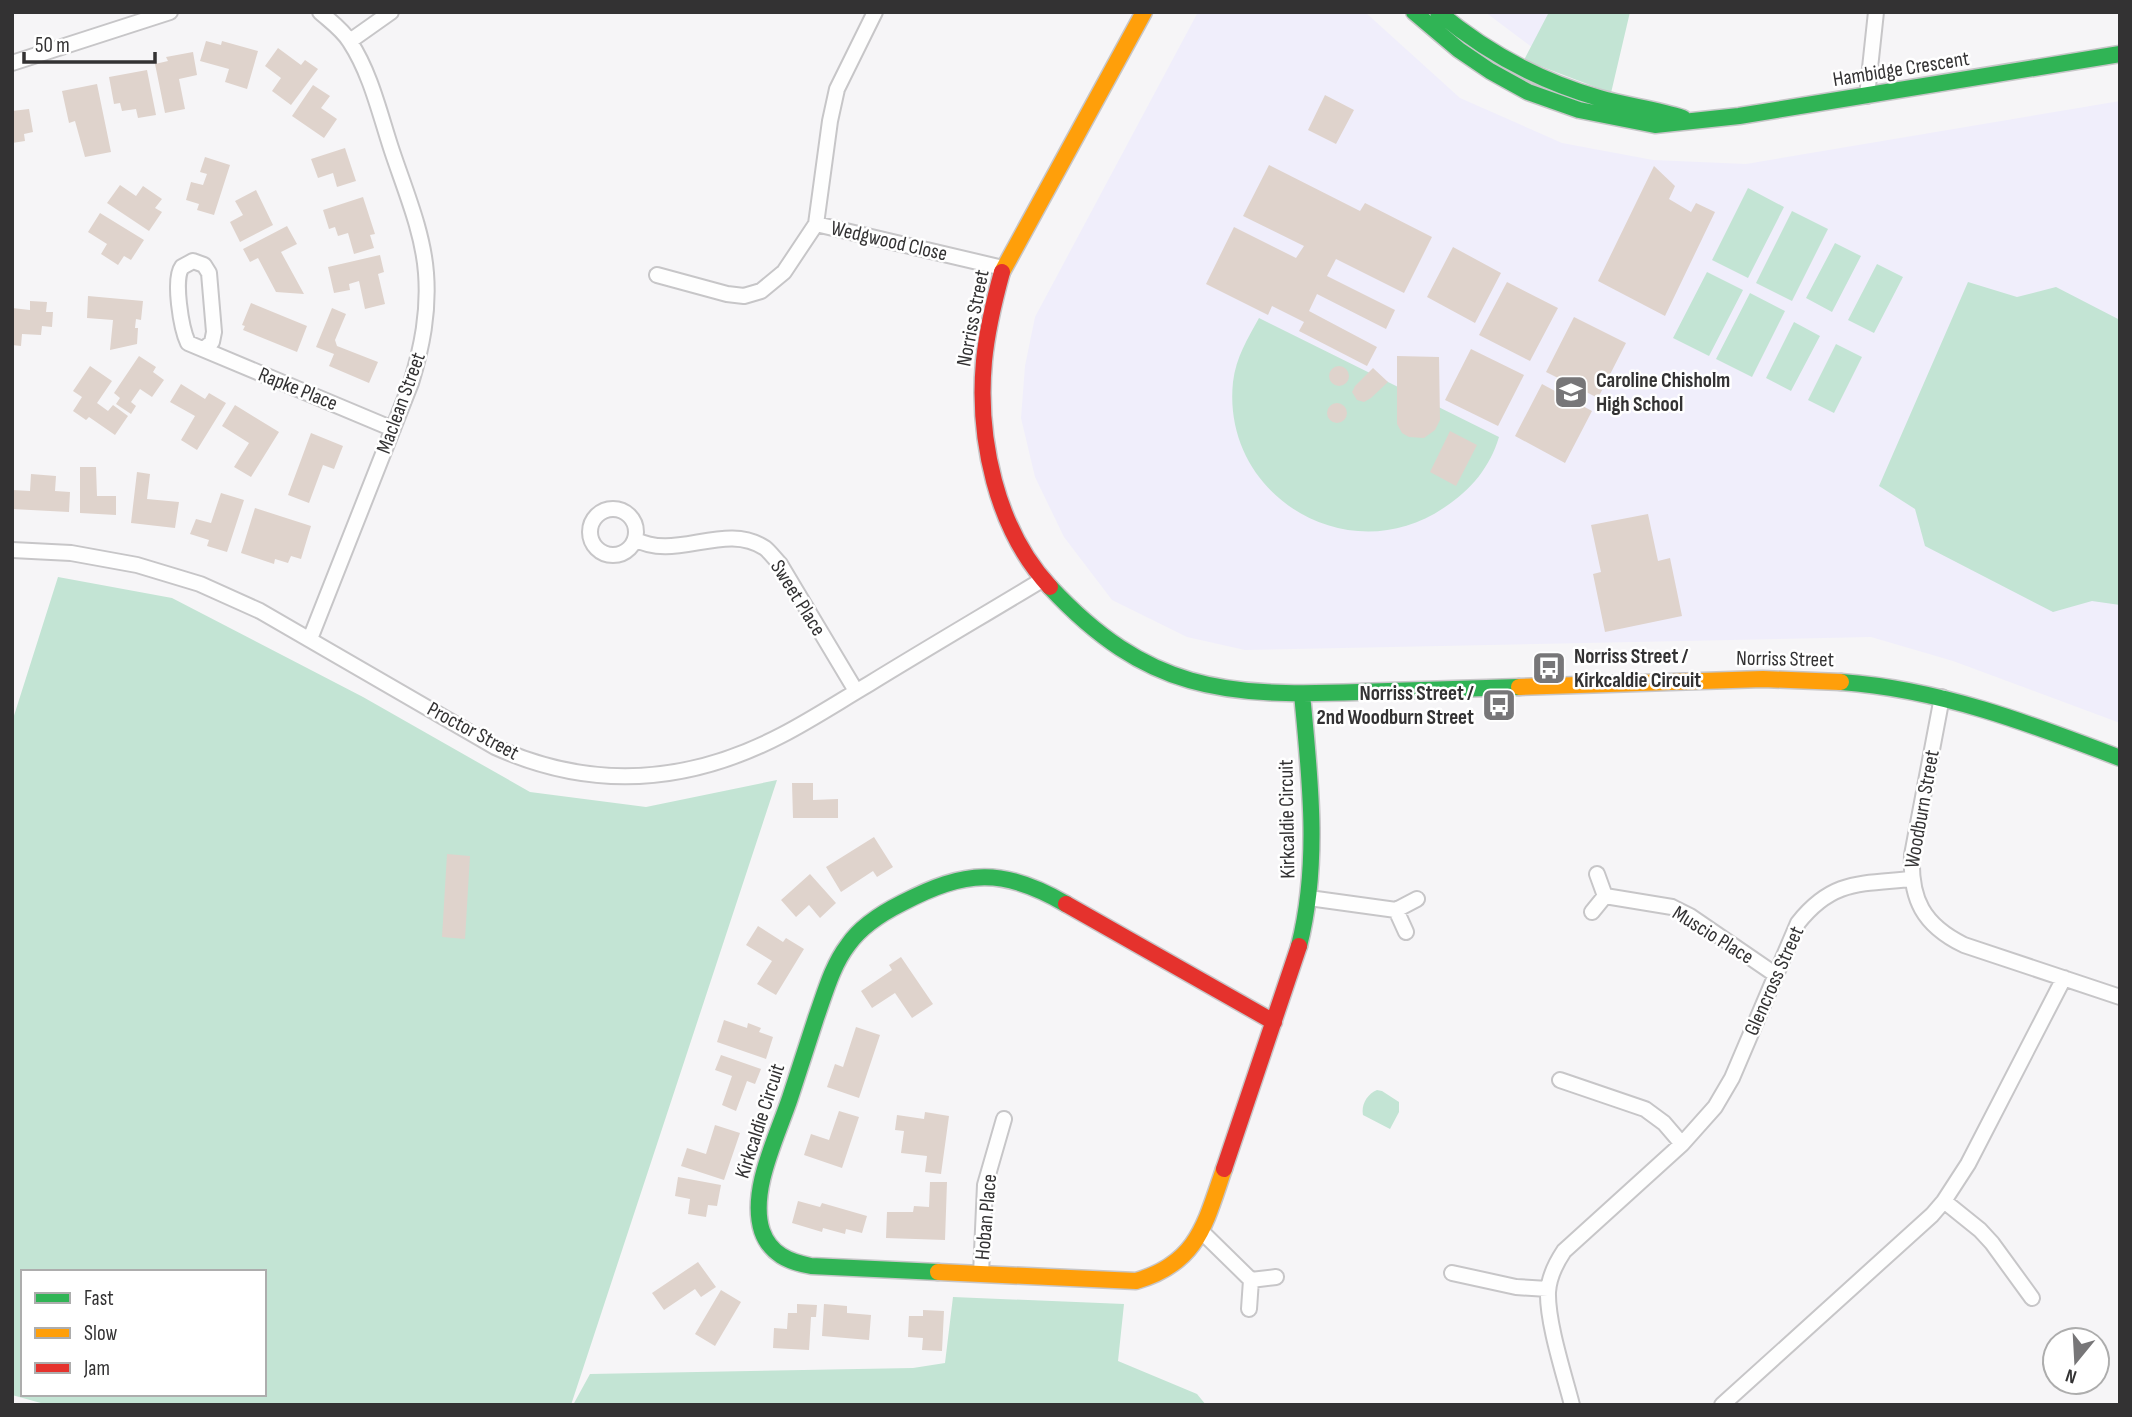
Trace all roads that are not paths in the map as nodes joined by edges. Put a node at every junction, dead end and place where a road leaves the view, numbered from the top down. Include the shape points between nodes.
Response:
1 (170, 12) edge
2 (320, 12) edge
3 (391, 12) edge
4 (875, 12) edge
5 (1144, 12) edge
6 (1414, 12) edge
7 (1438, 12) edge
8 (1876, 12) edge
9 (350, 41) junction
10 (2120, 54) edge
11 (12, 63) edge
12 (1867, 96) junction
13 (1688, 120) junction
14 (816, 224) junction
15 (1003, 268) junction
16 (657, 275) dead end
17 (205, 348) junction
18 (393, 429) junction
19 (635, 539) dead end
20 (12, 550) edge
21 (1042, 580) junction
22 (310, 639) junction
23 (856, 691) junction
24 (1302, 694) junction
25 (1942, 697) junction
26 (2120, 758) edge
27 (1597, 874) dead end
28 (1911, 878) junction
29 (1605, 896) junction
30 (1309, 898) junction
31 (1417, 899) dead end
32 (1396, 910) junction
33 (1592, 912) dead end
34 (1406, 932) dead end
35 (1776, 975) junction
36 (2064, 978) junction
37 (2120, 997) edge
38 (1274, 1022) junction
39 (1560, 1080) dead end
40 (1004, 1119) dead end
41 (1682, 1144) junction
42 (1944, 1201) junction
43 (1202, 1232) junction
44 (1452, 1273) dead end
45 (981, 1274) junction
46 (1276, 1277) dead end
47 (1251, 1280) junction
48 (1548, 1290) junction
49 (2032, 1298) dead end
50 (1249, 1309) dead end
51 (1572, 1405) edge
52 (1722, 1405) edge

1 - 11 street
2 - 9 street, Maclean Street
3 - 9 street
4 - 14 street, Wedgwood Close via 837,89
5 - 15 street, Norriss Street
6 - 13 street, Hambidge Crescent via 1490,71 1538,96 1579,110 1655,125
7 - 13 street, Hambidge Crescent via 1520,68 1583,94
8 - 12 street
9 - 18 street, Maclean Street via 366,73 415,222 426,274 422,347
10 - 12 street, Hambidge Crescent
12 - 13 street, Hambidge Crescent
14 - 15 street, Wedgwood Close
14 - 16 street, Wedgwood Close via 784,272 761,291 727,294
15 - 21 street, Norriss Street via 984,352 984,436 1004,514
17 - 17 street, Rapke Place via 188,343 184,333 178,272 193,261 209,273 214,332
17 - 18 street, Rapke Place
18 - 22 street, Maclean Street
19 - 23 street, Sweet Place via 659,547 748,540 766,549 780,564
20 - 22 street, Proctor Street via 71,553 137,565 200,584
21 - 23 street, Proctor Street
21 - 24 street, Norriss Street via 1093,631 1153,667 1197,683 1242,692
22 - 23 street, Proctor Street via 506,752 564,771 612,777 661,775 735,757 783,735
24 - 25 street, Norriss Street via 1763,678 1836,680
24 - 30 street, Kirkcaldie Circuit via 1311,806
25 - 26 street, Norriss Street
25 - 28 street, Woodburn Street
27 - 29 street
28 - 35 street, Glencross Street via 1847,886 1828,893 1798,923
28 - 36 street, Woodburn Street via 1917,902 1945,936
29 - 33 street
29 - 35 street, Muscio Place via 1672,907
30 - 32 street
30 - 38 street, Kirkcaldie Circuit via 1297,956
31 - 32 street
32 - 34 street
35 - 41 street, Glencross Street via 1732,1078 1715,1107
36 - 37 street, Woodburn Street
36 - 42 street via 1968,1164
38 - 43 street, Kirkcaldie Circuit
38 - 45 street, Kirkcaldie Circuit via 1022,882 993,876 944,883 867,923 845,950 828,983 759,1190 761,1231 771,1248 793,1264
39 - 41 street via 1645,1109
40 - 45 street, Hoban Place via 985,1185
41 - 48 street, Glencross Street via 1564,1251
42 - 49 street via 1992,1242
42 - 52 street
43 - 45 street, Kirkcaldie Circuit via 1179,1263 1158,1276 1136,1281
43 - 47 street
44 - 48 street
46 - 47 street
47 - 50 street
48 - 51 street, Glencross Street

